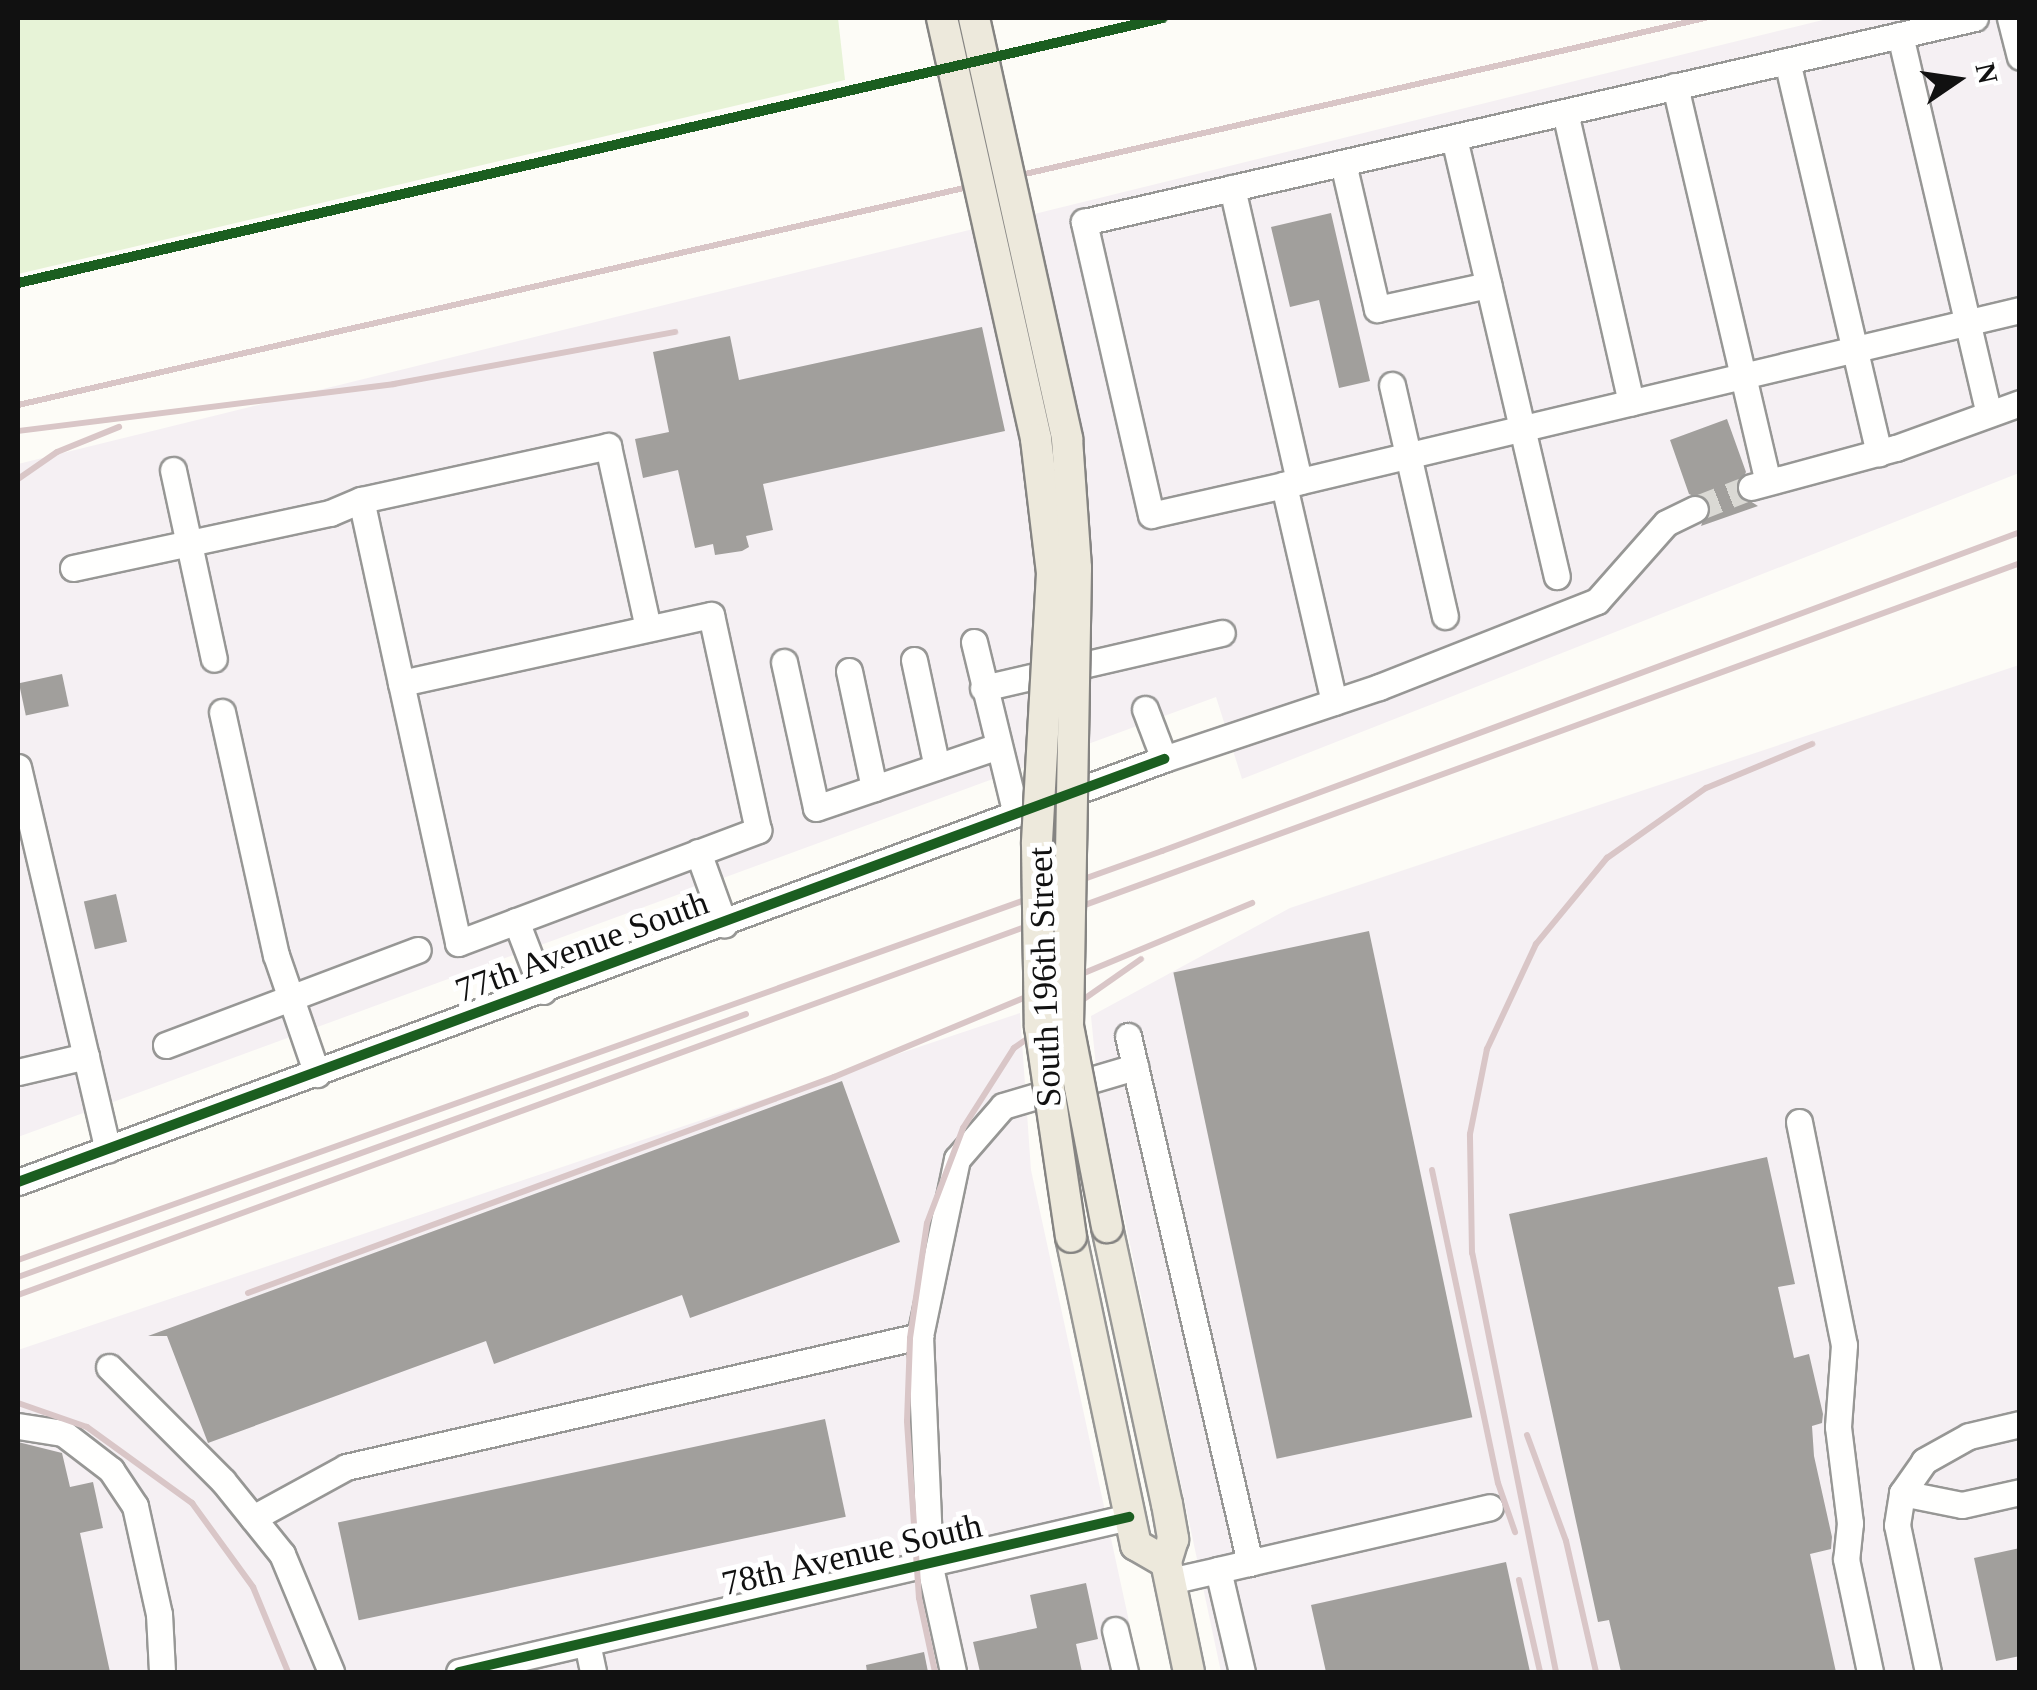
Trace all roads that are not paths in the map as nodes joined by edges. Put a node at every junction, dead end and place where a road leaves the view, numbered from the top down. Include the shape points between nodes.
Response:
1 (942, 18) edge
2 (974, 18) edge
3 (1976, 18) edge
4 (2010, 18) edge
5 (1900, 34) junction
6 (2020, 56) edge
7 (1787, 61) junction
8 (1675, 86) junction
9 (1565, 112) junction
10 (1454, 138) junction
11 (1343, 163) junction
12 (1232, 188) junction
13 (1488, 285) junction
14 (2020, 310) edge
15 (1968, 323) junction
16 (1854, 350) junction
17 (1742, 376) junction
18 (1392, 385) dead end
19 (1631, 402) junction
20 (2020, 403) edge
21 (1989, 413) junction
22 (1522, 428) junction
23 (1879, 453) junction
24 (1408, 455) junction
25 (173, 470) dead end
26 (1291, 483) junction
27 (361, 500) junction
28 (1695, 509) tunnel mouth
29 (189, 543) junction
30 (74, 568) dead end
31 (1557, 576) dead end
32 (1445, 616) dead end
33 (648, 628) junction
34 (1222, 633) dead end
35 (974, 642) dead end
36 (214, 659) dead end
37 (914, 660) dead end
38 (784, 662) dead end
39 (849, 671) dead end
40 (401, 683) junction
41 (983, 688) junction
42 (1334, 702) junction
43 (1145, 709) dead end
44 (222, 712) dead end
45 (996, 747) junction
46 (1164, 759) junction
47 (938, 767) junction
48 (19, 782) edge
49 (874, 788) junction
50 (1016, 814) junction
51 (698, 852) junction
52 (516, 921) junction
53 (724, 924) junction
54 (418, 950) dead end
55 (543, 991) junction
56 (291, 998) junction
57 (1128, 1036) dead end
58 (166, 1045) dead end
59 (86, 1056) junction
60 (1135, 1068) junction
61 (18, 1072) edge
62 (316, 1074) junction
63 (1799, 1122) dead end
64 (108, 1150) junction
65 (18, 1182) edge
66 (920, 1336) junction
67 (109, 1367) dead end
68 (2020, 1424) edge
69 (18, 1426) edge
70 (2020, 1492) edge
71 (1902, 1493) junction
72 (1490, 1507) dead end
73 (1129, 1516) junction
74 (253, 1518) junction
75 (1250, 1562) junction
76 (930, 1567) junction
77 (1218, 1570) junction
78 (1168, 1572) junction
79 (1115, 1630) dead end
80 (586, 1643) junction
81 (162, 1672) edge
82 (331, 1672) edge
83 (459, 1672) edge
84 (593, 1672) edge
85 (953, 1672) edge
86 (1124, 1672) edge
87 (1189, 1672) edge
88 (1242, 1672) edge
89 (1870, 1672) edge
90 (1928, 1672) edge

1 - 73 main road, South 196th Street, bridge via 1036,439 1052,572 1038,844 1040,1027 1071,1237
2 - 78 main road, South 196th Street, bridge via 1067,438 1076,568 1068,1026 1173,1540
3 - 5 street
4 - 6 street
5 - 7 street
5 - 15 street
7 - 8 street
7 - 16 street
8 - 9 street
8 - 17 street
9 - 10 street
9 - 19 street
10 - 11 street
10 - 13 street
11 - 12 street
11 - 13 street via 1377,309
12 - 26 street
12 - 26 street via 1084,222 1151,515
13 - 22 street
14 - 15 street
15 - 16 street
15 - 21 street
16 - 17 street
16 - 23 street
17 - 19 street
17 - 23 street via 1760,484
18 - 24 street
19 - 22 street
20 - 21 street
21 - 23 street
22 - 24 street
22 - 31 street
24 - 26 street
24 - 32 street
25 - 29 street
26 - 42 street
27 - 29 street
27 - 33 street via 608,446
27 - 40 street
28 - 42 street, 77th Avenue South via 1666,523 1597,600
29 - 30 street
29 - 36 street
33 - 40 street
33 - 51 street via 711,614 758,830
34 - 41 street
35 - 41 street
37 - 47 street
38 - 49 street via 816,808
39 - 49 street
40 - 52 street via 458,943
41 - 45 street
42 - 46 street, 77th Avenue South
43 - 46 street
44 - 56 street
45 - 47 street
45 - 50 street
46 - 50 street, 77th Avenue South
47 - 49 street
48 - 59 street
50 - 53 street, 77th Avenue South
51 - 52 street
51 - 53 street
52 - 55 street
53 - 55 street, 77th Avenue South
54 - 56 street
55 - 62 street, 77th Avenue South
56 - 58 street
56 - 62 street
57 - 60 street
59 - 61 street
59 - 64 street
60 - 66 street via 1003,1106 957,1159
60 - 75 street
62 - 64 street, 77th Avenue South
63 - 89 street via 1844,1345 1838,1426 1850,1523 1846,1559
64 - 65 street, 77th Avenue South
66 - 74 street via 346,1466
66 - 76 street
67 - 74 street
68 - 71 street via 1970,1436 1924,1460
69 - 81 street via 62,1432 111,1470 135,1506 159,1614
70 - 71 street via 1962,1505
71 - 90 street via 1897,1524
72 - 75 street
73 - 76 street, 78th Avenue South
73 - 78 main road, South 196th Street via 1136,1545
74 - 82 street via 282,1554
75 - 77 street
76 - 80 street, 78th Avenue South
76 - 85 street
77 - 78 street
77 - 88 street
78 - 87 main road, South 196th Street
79 - 86 street
80 - 83 street, 78th Avenue South
80 - 84 street

